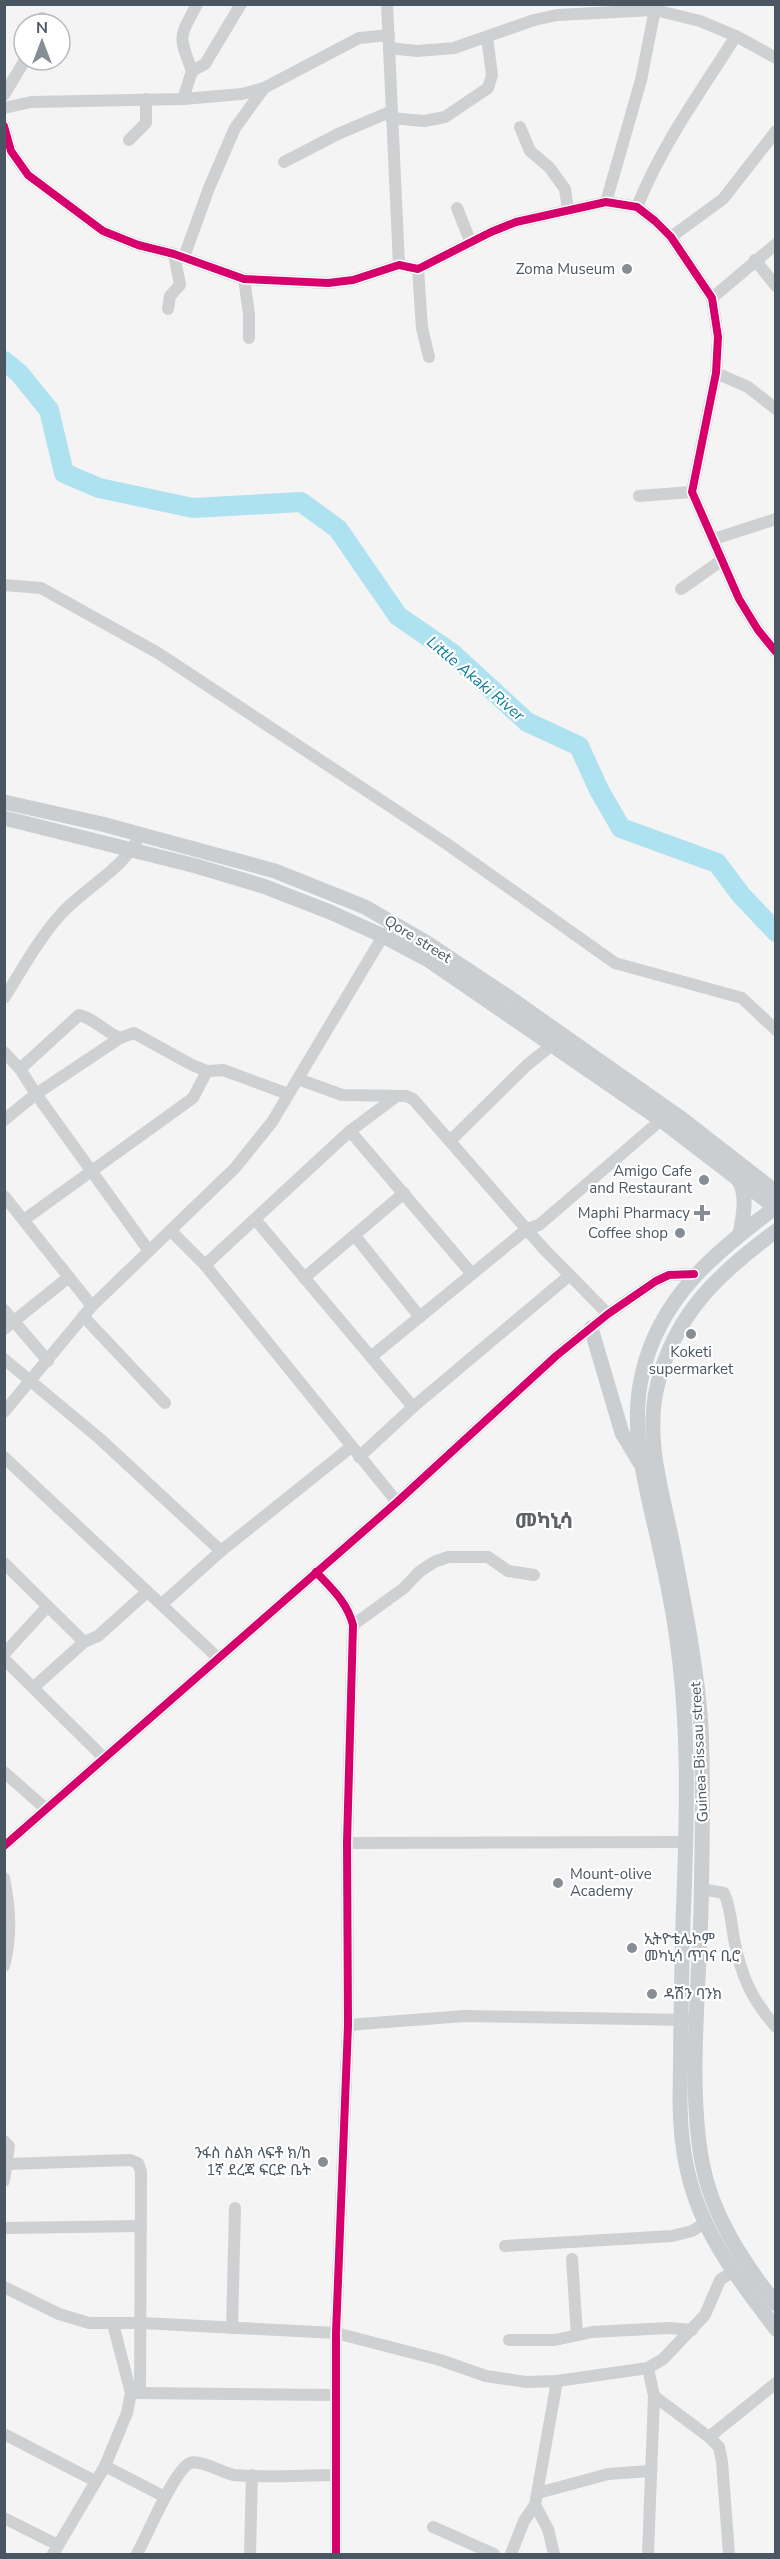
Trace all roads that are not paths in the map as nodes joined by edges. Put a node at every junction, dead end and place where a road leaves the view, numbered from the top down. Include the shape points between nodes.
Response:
1 (197, 4) edge
2 (241, 4) edge
3 (387, 4) edge
4 (656, 8) edge
5 (736, 36) junction
6 (487, 37) junction
7 (389, 42) junction
8 (774, 55) edge
9 (192, 71) junction
10 (18, 72) edge
11 (264, 88) junction
12 (4, 95) edge
13 (146, 99) junction
14 (183, 99) junction
15 (4, 108) edge
16 (391, 114) junction
17 (4, 126) edge
18 (520, 127) dead end
19 (776, 131) edge
20 (129, 140) dead end
21 (284, 162) dead end
22 (606, 202) junction
23 (637, 207) junction
24 (457, 208) dead end
25 (568, 210) junction
26 (671, 237) junction
27 (471, 243) junction
28 (776, 244) edge
29 (179, 256) junction
30 (755, 260) junction
31 (399, 265) junction
32 (418, 269) junction
33 (244, 279) junction
34 (776, 286) edge
35 (712, 298) junction
36 (168, 309) dead end
37 (249, 338) dead end
38 (429, 357) dead end
39 (716, 373) junction
40 (776, 409) edge
41 (692, 492) junction
42 (639, 496) dead end
43 (776, 519) edge
44 (714, 539) junction
45 (722, 560) junction
46 (4, 585) edge
47 (681, 589) dead end
48 (776, 652) edge
49 (4, 802) edge
50 (4, 818) edge
51 (140, 834) junction
52 (133, 850) junction
53 (396, 925) junction
54 (383, 936) junction
55 (4, 998) edge
56 (776, 1030) edge
57 (120, 1038) junction
58 (551, 1046) junction
59 (4, 1052) edge
60 (20, 1069) junction
61 (207, 1071) junction
62 (298, 1079) junction
63 (36, 1094) junction
64 (288, 1094) junction
65 (397, 1096) junction
66 (4, 1120) edge
67 (662, 1120) junction
68 (350, 1131) junction
69 (451, 1140) junction
70 (92, 1171) junction
71 (733, 1174) junction
72 (755, 1177) junction
73 (776, 1186) edge
74 (776, 1192) edge
75 (404, 1193) junction
76 (4, 1196) edge
77 (775, 1208) edge
78 (25, 1219) junction
79 (255, 1219) junction
80 (527, 1229) junction
81 (171, 1231) junction
82 (776, 1231) edge
83 (740, 1234) junction
84 (356, 1236) junction
85 (148, 1251) junction
86 (204, 1265) junction
87 (472, 1274) junction
88 (694, 1274) junction
89 (570, 1275) junction
90 (69, 1277) junction
91 (304, 1278) junction
92 (92, 1306) junction
93 (4, 1311) edge
94 (609, 1314) junction
95 (83, 1316) junction
96 (420, 1317) junction
97 (9, 1325) edge
98 (591, 1328) junction
99 (372, 1356) junction
100 (4, 1359) edge
101 (48, 1361) junction
102 (30, 1381) junction
103 (165, 1403) dead end
104 (413, 1407) junction
105 (4, 1412) edge
106 (351, 1447) junction
107 (4, 1457) edge
108 (359, 1457) junction
109 (641, 1465) junction
110 (397, 1502) junction
111 (221, 1551) junction
112 (7, 1569) edge
113 (316, 1572) junction
114 (534, 1575) dead end
115 (147, 1592) junction
116 (162, 1604) junction
117 (47, 1606) junction
118 (353, 1625) junction
119 (84, 1642) junction
120 (4, 1654) edge
121 (217, 1657) junction
122 (4, 1659) edge
123 (34, 1687) junction
124 (104, 1758) junction
125 (4, 1772) edge
126 (46, 1809) junction
127 (685, 1842) junction
128 (347, 1843) junction
129 (4, 1846) edge
130 (4, 1878) edge
131 (702, 1889) junction
132 (4, 1966) edge
133 (681, 2020) junction
134 (698, 2020) junction
135 (348, 2025) junction
136 (776, 2027) edge
137 (4, 2141) edge
138 (8, 2164) junction
139 (4, 2181) edge
140 (235, 2208) dead end
141 (705, 2223) junction
142 (141, 2226) junction
143 (4, 2228) edge
144 (506, 2246) dead end
145 (572, 2259) dead end
146 (732, 2272) junction
147 (4, 2287) edge
148 (776, 2304) edge
149 (142, 2323) junction
150 (113, 2324) junction
151 (232, 2328) junction
152 (776, 2329) edge
153 (692, 2330) junction
154 (336, 2333) junction
155 (578, 2335) junction
156 (509, 2340) dead end
157 (648, 2368) junction
158 (557, 2381) junction
159 (776, 2383) edge
160 (135, 2392) junction
161 (336, 2395) junction
162 (654, 2396) junction
163 (4, 2434) edge
164 (709, 2437) junction
165 (105, 2466) junction
166 (650, 2471) junction
167 (252, 2475) junction
168 (336, 2475) junction
169 (95, 2481) junction
170 (165, 2497) junction
171 (537, 2499) junction
172 (4, 2518) edge
173 (433, 2527) dead end
174 (56, 2550) edge
175 (137, 2554) edge
176 (250, 2554) edge
177 (336, 2554) edge
178 (494, 2554) edge
179 (511, 2554) edge
180 (554, 2554) edge
181 (648, 2554) edge
182 (729, 2554) edge

1 - 9 street via 181,34
2 - 9 street via 204,64
3 - 7 street
4 - 5 street
4 - 6 street via 557,15
4 - 22 street via 641,80
5 - 8 street
5 - 23 street via 686,114
6 - 7 street via 454,48 417,51
6 - 16 street via 492,75 488,88 445,117 424,122
7 - 11 street via 359,38
7 - 16 street
9 - 14 street
10 - 12 street
11 - 14 street via 231,96
11 - 29 street via 235,128
13 - 14 street
13 - 15 street via 31,102
13 - 20 street via 146,123
16 - 21 street via 338,134
16 - 31 street
17 - 29 street via 11,151 28,175 103,231
18 - 25 street via 530,151 549,167 565,189
19 - 26 street via 723,199
22 - 23 street
22 - 25 street
23 - 26 street
24 - 27 street
25 - 27 street via 516,222
26 - 35 street
27 - 32 street
28 - 30 street
29 - 33 street
29 - 36 street via 180,285 170,296
30 - 34 street
30 - 35 street
31 - 32 street
31 - 33 street via 353,280 328,283
32 - 38 street via 422,328
33 - 37 street
35 - 39 street via 718,337
39 - 40 street via 748,387
39 - 41 street
41 - 42 street
41 - 44 street
43 - 44 street
44 - 45 street
45 - 47 street
45 - 48 street via 739,599
46 - 56 street via 41,588 158,653 447,844 615,963 742,998
49 - 51 main road, Qore street
50 - 52 main road, Qore street
51 - 52 street
51 - 53 main road, Qore street via 275,871 365,907
52 - 54 main road, Qore street via 263,886
52 - 55 street via 62,913
53 - 54 street
53 - 72 main road, Qore street via 507,996 682,1119
54 - 58 main road, Qore street via 430,961
54 - 62 street
57 - 60 street via 79,1016
57 - 61 street via 134,1033
57 - 63 street
58 - 67 main road, Qore street
58 - 69 street
59 - 60 street
60 - 63 street
61 - 64 street via 223,1070
61 - 70 street via 193,1098
62 - 64 street
62 - 65 street via 342,1095
63 - 66 street
63 - 70 street
64 - 81 street via 272,1122 235,1168
65 - 68 street
65 - 69 street via 413,1099
67 - 71 main road, Qore street
67 - 80 street via 539,1225
68 - 75 street
68 - 79 street
69 - 80 street
70 - 78 street
70 - 85 street
71 - 77 main road, Qore street
71 - 83 main road via 742,1185 744,1211
72 - 73 main road
72 - 74 main road, Qore street
75 - 84 street
75 - 87 street
76 - 78 street
77 - 83 main road
78 - 90 street
79 - 86 street
79 - 91 street
80 - 87 street
80 - 89 street
81 - 85 street
81 - 86 street
82 - 131 main road, Guinea-Bissau street via 734,1262 686,1317 669,1350 651,1418 654,1454 692,1644 700,1714
83 - 88 main road
84 - 91 street
84 - 96 street
85 - 92 street
86 - 106 street
87 - 96 street
88 - 94 street via 669,1275 656,1281
88 - 109 main road via 652,1343 642,1373 637,1400
89 - 94 street
89 - 104 street
90 - 92 street
90 - 97 street
91 - 99 street
92 - 95 street
93 - 97 street
94 - 98 street
95 - 101 street
95 - 103 street
96 - 99 street
97 - 101 street
98 - 109 main road via 622,1433
98 - 110 street
99 - 104 street
100 - 102 street
101 - 102 street
102 - 105 street
102 - 111 street via 99,1438
104 - 108 street
106 - 108 street
106 - 111 street
107 - 115 street
108 - 110 street
109 - 127 main road via 678,1647 685,1725
110 - 113 street
111 - 116 street
112 - 117 street
113 - 118 street via 342,1599
113 - 121 street
114 - 118 street via 508,1571 488,1557 448,1557 419,1572
115 - 116 street
115 - 119 street via 98,1636
116 - 121 street
117 - 119 street
117 - 120 street
118 - 128 street
119 - 123 street
121 - 124 street
122 - 123 street
123 - 124 street
124 - 126 street
125 - 126 street
126 - 129 street
127 - 128 street
127 - 133 main road
128 - 135 street
130 - 132 street via 10,1907 9,1948
131 - 134 main road, Guinea-Bissau street
131 - 136 street via 724,1893 748,1989
133 - 134 street
133 - 135 street via 464,2016
133 - 141 main road via 681,2136 689,2180
134 - 148 main road, Guinea-Bissau street via 697,2130 707,2183 734,2244
135 - 154 street
137 - 138 street via 9,2146
138 - 139 street
138 - 142 street via 130,2160 138,2163
140 - 151 street
141 - 144 street via 672,2236
141 - 146 main road
142 - 143 street
142 - 149 street
145 - 155 street
146 - 152 main road
146 - 153 street via 720,2280 705,2315
147 - 150 street via 59,2314 89,2323
149 - 150 street
149 - 151 street
149 - 160 street
150 - 160 street
151 - 154 street
153 - 155 street
153 - 157 street
154 - 158 street via 486,2376 526,2382
154 - 161 street
155 - 156 street via 555,2340
157 - 158 street
157 - 162 street
158 - 171 street
159 - 164 street
160 - 161 street
160 - 165 street
161 - 168 street
162 - 164 street
162 - 166 street
163 - 169 street
164 - 182 street via 718,2447 722,2462
165 - 169 street
165 - 170 street
166 - 171 street via 608,2474
166 - 181 street
167 - 168 street
167 - 170 street via 232,2475 198,2462 190,2463
167 - 176 street
168 - 177 street
169 - 174 street
170 - 175 street
171 - 179 street
171 - 180 street
172 - 174 street
173 - 178 street

